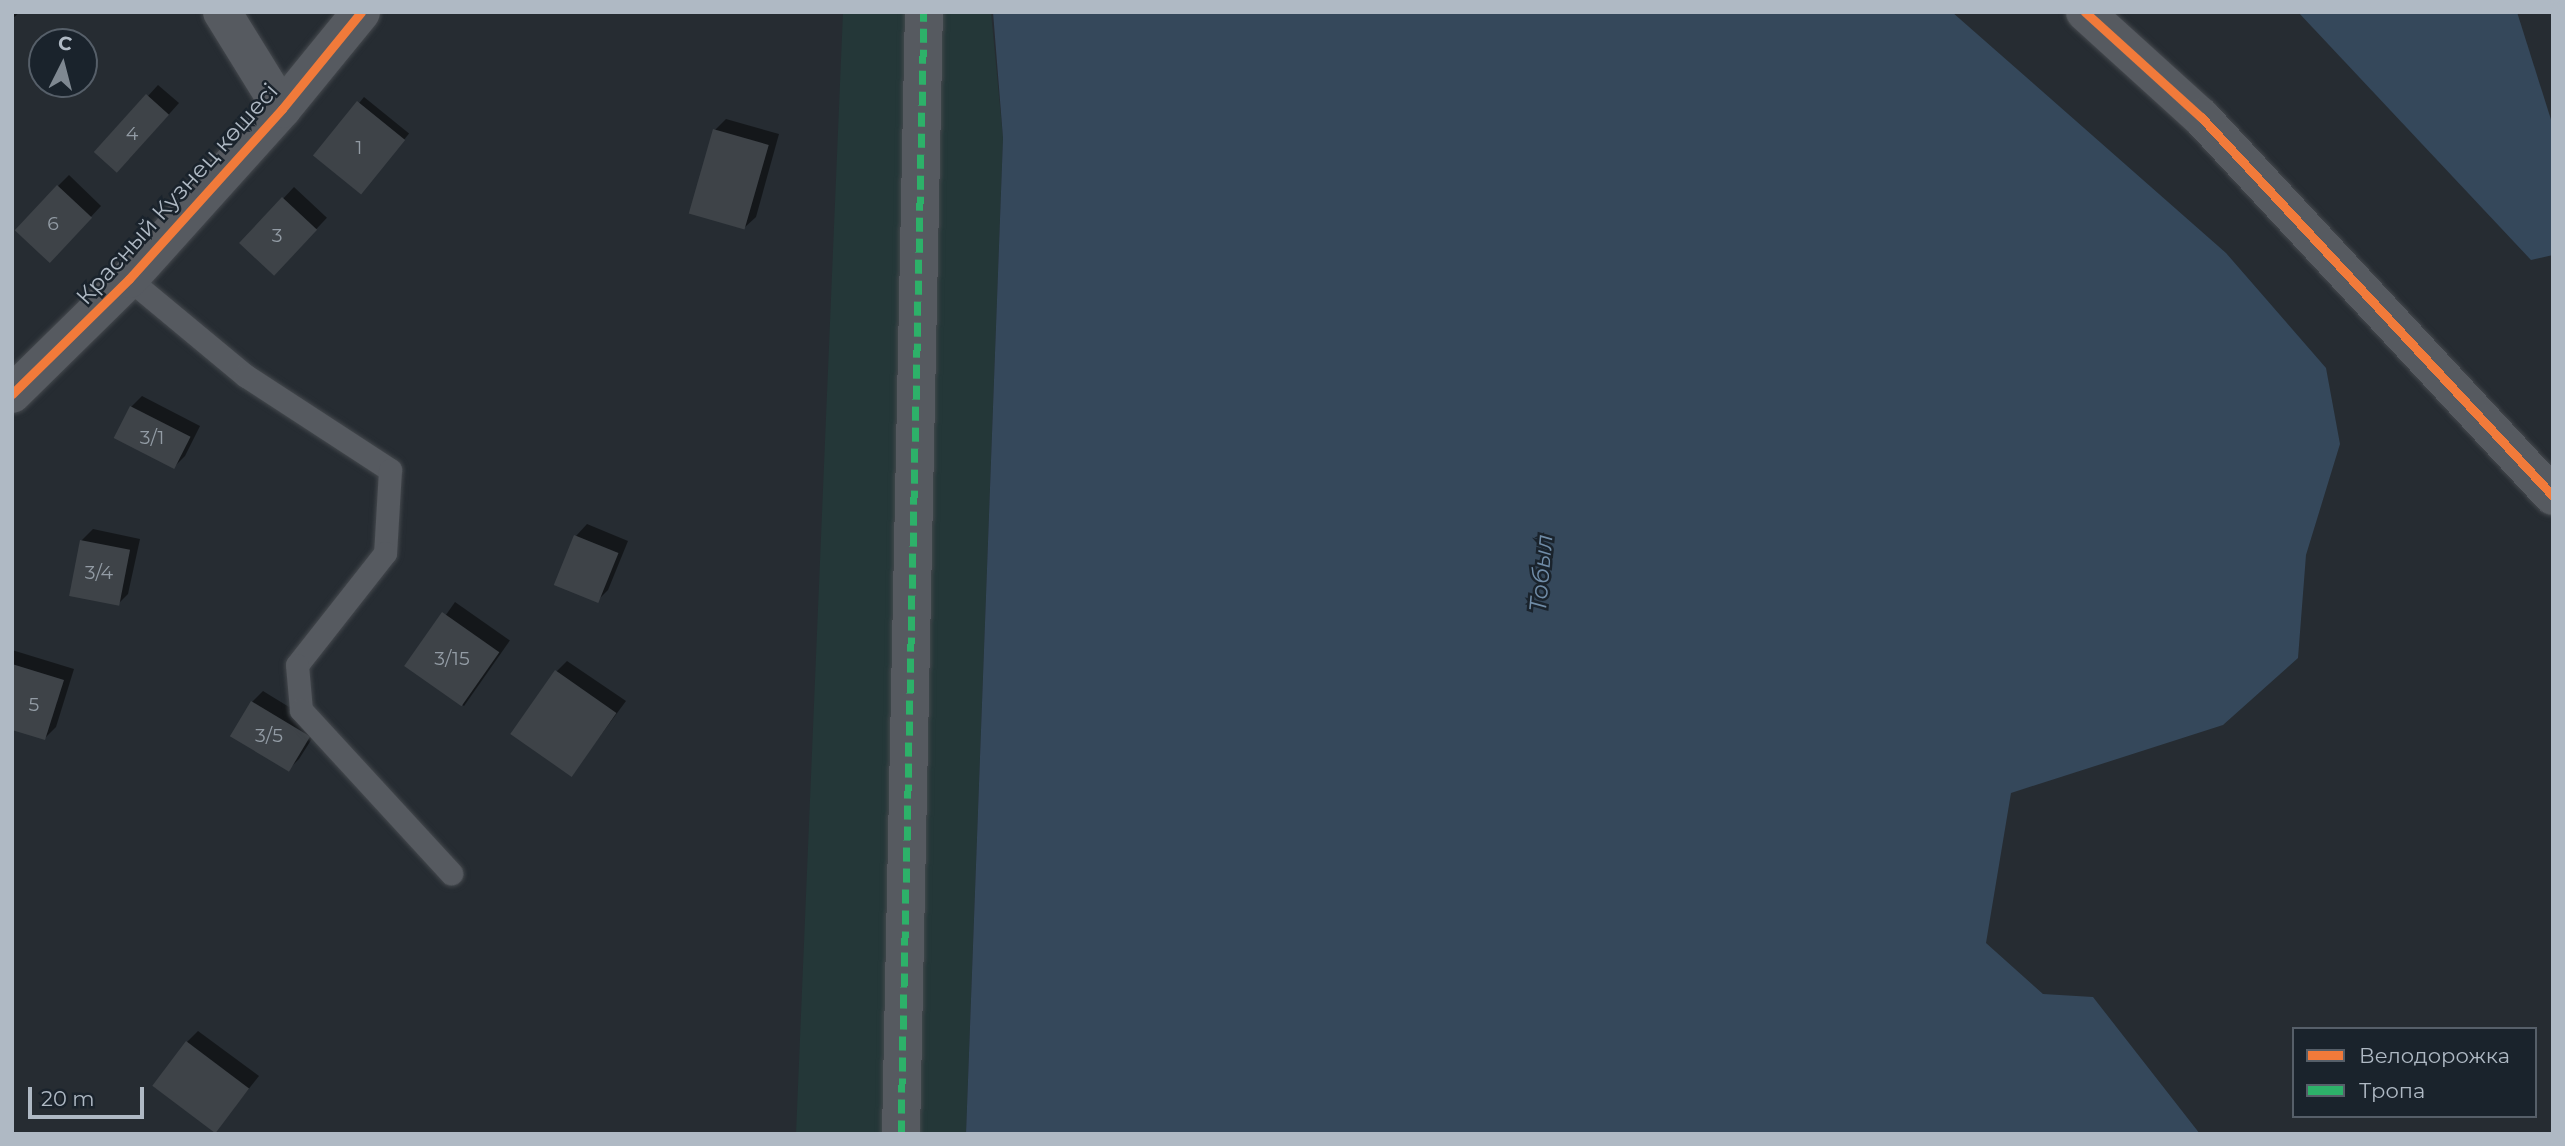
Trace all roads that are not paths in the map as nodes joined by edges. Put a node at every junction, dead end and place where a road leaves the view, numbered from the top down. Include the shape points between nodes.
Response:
1 (222, 12) edge
2 (361, 12) edge
3 (924, 12) edge
4 (2085, 12) edge
5 (282, 109) junction
6 (129, 279) junction
7 (12, 394) edge
8 (2553, 496) edge
9 (451, 873) dead end
10 (901, 1134) edge

1 - 5 street
2 - 5 street, Красный Кузнец көшесі
3 - 10 street
4 - 8 street via 2200,117
5 - 6 street, Красный Кузнец көшесі
6 - 7 street, Красный Кузнец көшесі
6 - 9 lane via 246,376 390,470 385,553 297,665 301,710

